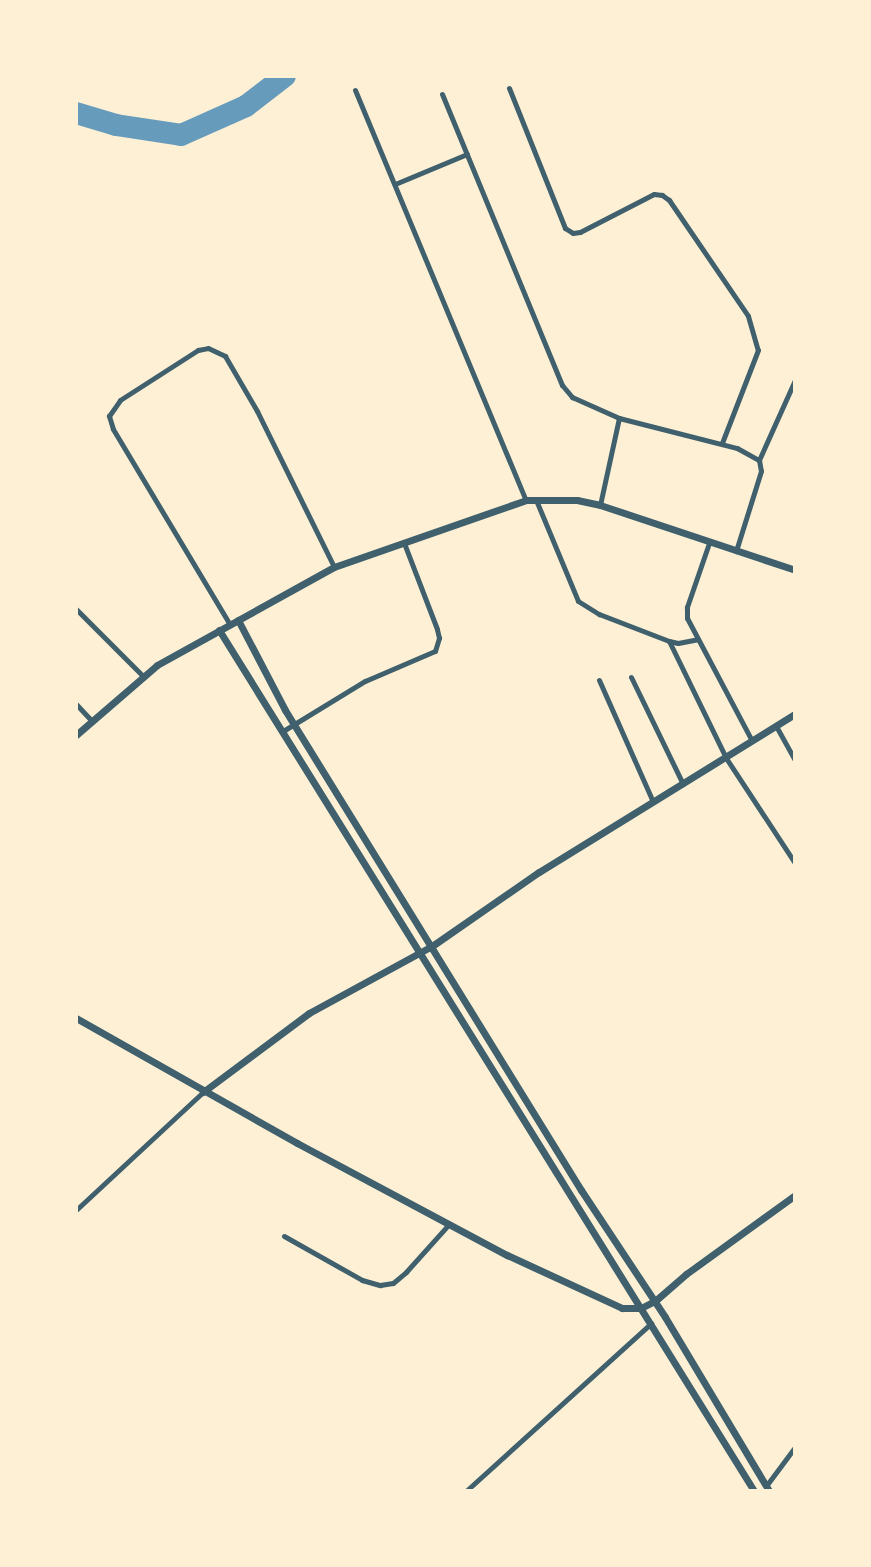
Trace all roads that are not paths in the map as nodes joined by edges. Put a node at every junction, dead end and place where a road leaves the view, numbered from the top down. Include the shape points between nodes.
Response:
1 (509, 88) dead end
2 (355, 90) dead end
3 (442, 94) dead end
4 (467, 154) junction
5 (395, 184) junction
6 (795, 380) edge
7 (619, 418) junction
8 (722, 443) junction
9 (759, 460) junction
10 (535, 499) junction
11 (526, 500) junction
12 (600, 505) junction
13 (404, 543) junction
14 (709, 543) junction
15 (736, 552) junction
16 (334, 567) junction
17 (795, 570) edge
18 (76, 609) edge
19 (238, 620) junction
20 (229, 623) junction
21 (219, 630) junction
22 (698, 639) junction
23 (669, 641) junction
24 (144, 677) junction
25 (631, 677) dead end
26 (599, 680) dead end
27 (76, 704) edge
28 (795, 714) edge
29 (92, 721) junction
30 (294, 725) junction
31 (776, 726) junction
32 (283, 731) junction
33 (76, 735) edge
34 (752, 741) junction
35 (726, 758) junction
36 (795, 760) edge
37 (683, 784) junction
38 (332, 787) junction
39 (321, 793) junction
40 (653, 802) junction
41 (795, 863) edge
42 (432, 946) junction
43 (418, 951) junction
44 (76, 1018) edge
45 (203, 1092) junction
46 (795, 1195) edge
47 (76, 1210) edge
48 (449, 1224) junction
49 (284, 1236) dead end
50 (655, 1301) junction
51 (641, 1308) junction
52 (651, 1323) junction
53 (795, 1447) edge
54 (767, 1489) edge
55 (466, 1491) edge
56 (754, 1491) edge

1 - 8 street via 565,228 580,232 654,194 662,195 748,316 758,350
2 - 5 street
3 - 4 street
4 - 5 street
4 - 7 street via 562,385 581,402
5 - 11 street
6 - 9 street
7 - 8 street
7 - 12 street
8 - 9 street
9 - 15 street via 761,471
10 - 11 street
10 - 12 street
10 - 23 street via 578,601
11 - 13 street
12 - 14 street
13 - 16 street
13 - 30 street via 437,629 435,651 365,681
14 - 15 street
14 - 22 street via 687,607
15 - 17 street
16 - 19 street
16 - 20 street via 225,356 208,348 198,350 120,400 109,416
18 - 24 street
19 - 20 street
19 - 30 street
20 - 21 street
21 - 24 street
21 - 32 street
22 - 23 street
22 - 34 street
23 - 35 street
24 - 29 street
25 - 37 street
26 - 40 street
27 - 29 street
28 - 31 street
29 - 33 street
30 - 32 street
30 - 38 street
31 - 34 street
31 - 36 street
32 - 39 street
34 - 35 street
35 - 37 street
35 - 41 street
37 - 40 street
38 - 39 street
38 - 42 street
39 - 43 street
40 - 42 street
42 - 43 street
42 - 50 street
43 - 45 street via 309,1013
43 - 51 street
44 - 45 street
45 - 47 street
45 - 48 street
46 - 50 street
48 - 49 street via 406,1272 393,1283 380,1285
48 - 51 street via 614,1306
50 - 51 street
50 - 54 street
51 - 52 street
52 - 55 street
52 - 56 street
53 - 54 street

